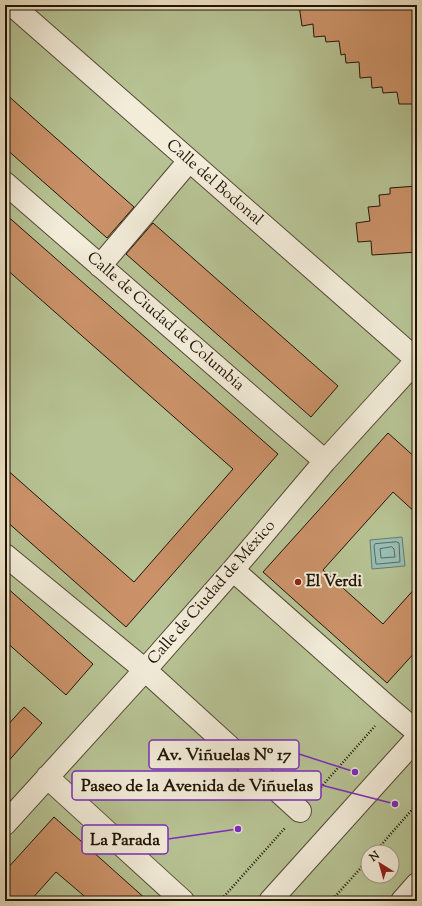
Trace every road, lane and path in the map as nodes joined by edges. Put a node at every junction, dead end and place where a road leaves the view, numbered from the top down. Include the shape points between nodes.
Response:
1 (12, 5) edge
2 (189, 161) junction
3 (5, 183) edge
4 (100, 266) junction
5 (417, 360) edge
6 (325, 462) junction
7 (5, 555) edge
8 (233, 570) junction
9 (145, 670) junction
10 (417, 732) edge
11 (417, 738) edge
12 (47, 777) junction
13 (417, 804) edge
14 (300, 811) dead end
15 (5, 824) edge
16 (382, 844) edge
17 (360, 869) edge
18 (417, 884) edge
19 (183, 901) edge
20 (270, 901) edge
21 (331, 901) edge
22 (402, 901) edge

1 - 2 street, Calle del Bodonal
2 - 4 street
2 - 5 street, Calle del Bodonal
3 - 4 street, Calle de Ciudad de Columbia
4 - 6 street, Calle de Ciudad de Columbia
5 - 6 street, Calle de Ciudad de México
6 - 8 street, Calle de Ciudad de México
7 - 9 street
8 - 9 street, Calle de Ciudad de México
8 - 10 street
9 - 12 street, Calle de Ciudad de México
9 - 14 street
11 - 20 street
12 - 15 street, Calle de Ciudad de México
12 - 19 street
13 - 16 path
17 - 21 path
18 - 22 street

